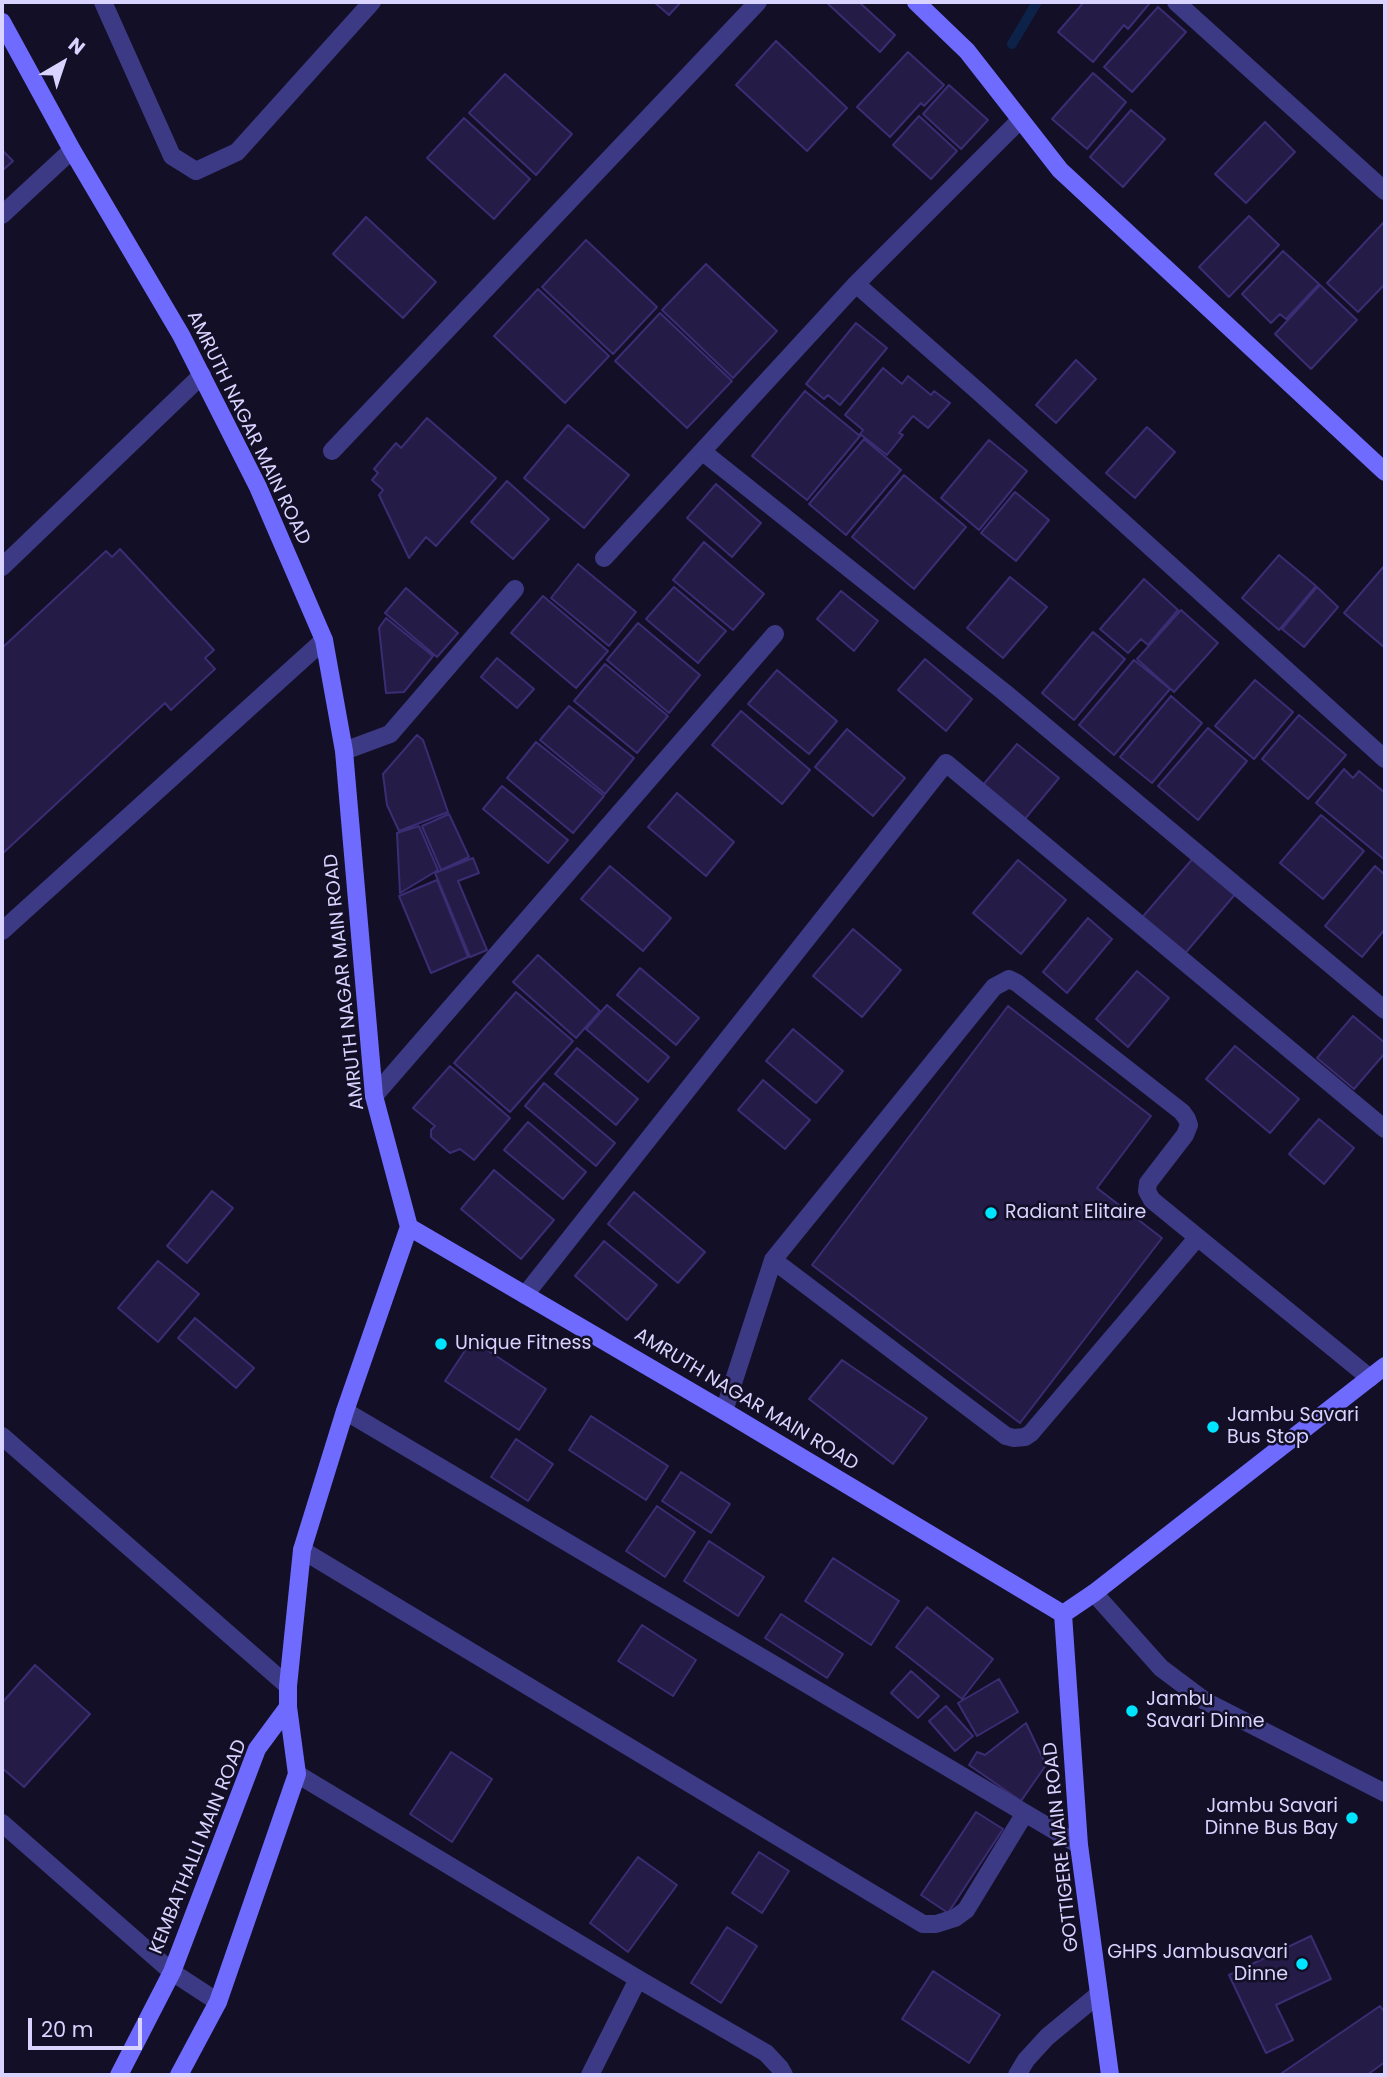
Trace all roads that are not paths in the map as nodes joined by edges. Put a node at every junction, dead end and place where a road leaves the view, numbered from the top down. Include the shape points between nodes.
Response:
1 (103, 2) edge
2 (372, 2) edge
3 (758, 2) edge
4 (916, 2) edge
5 (1176, 2) edge
6 (2, 22) edge
7 (1020, 120) junction
8 (72, 150) junction
9 (1385, 191) edge
10 (2, 215) edge
11 (856, 284) junction
12 (202, 375) junction
13 (332, 451) dead end
14 (703, 452) junction
15 (1385, 472) edge
16 (604, 558) dead end
17 (2, 567) edge
18 (515, 589) dead end
19 (775, 634) dead end
20 (324, 640) junction
21 (344, 751) junction
22 (1385, 759) edge
23 (2, 931) edge
24 (1385, 1010) edge
25 (374, 1096) junction
26 (1385, 1129) edge
27 (409, 1227) junction
28 (1197, 1238) junction
29 (773, 1260) junction
30 (524, 1295) junction
31 (1385, 1366) edge
32 (1370, 1378) junction
33 (345, 1411) junction
34 (724, 1411) junction
35 (2, 1436) edge
36 (302, 1550) junction
37 (1094, 1593) junction
38 (1063, 1614) junction
39 (288, 1686) junction
40 (288, 1707) junction
41 (297, 1774) junction
42 (1385, 1793) edge
43 (1025, 1814) junction
44 (2, 1823) edge
45 (1079, 1845) junction
46 (172, 1972) junction
47 (638, 1979) junction
48 (1100, 1994) junction
49 (218, 2002) junction
50 (119, 2075) edge
51 (179, 2075) edge
52 (590, 2075) edge
53 (784, 2075) edge
54 (1017, 2075) edge
55 (1110, 2075) edge

1 - 2 street via 172,156 196,171 237,152
3 - 13 street
4 - 7 main road via 967,51
5 - 9 street
6 - 8 main road, AMRUTH NAGAR MAIN ROAD
7 - 11 street
7 - 15 main road via 1060,170
8 - 10 street
8 - 12 main road, AMRUTH NAGAR MAIN ROAD
11 - 14 street
11 - 22 street
12 - 17 street
12 - 20 main road, AMRUTH NAGAR MAIN ROAD via 258,487
14 - 16 street
14 - 24 street via 1004,692
18 - 21 street via 390,734
19 - 25 street
20 - 21 main road, AMRUTH NAGAR MAIN ROAD
20 - 23 street
21 - 25 main road, AMRUTH NAGAR MAIN ROAD
25 - 27 main road, AMRUTH NAGAR MAIN ROAD
26 - 30 street via 946,764
27 - 30 main road, AMRUTH NAGAR MAIN ROAD
27 - 33 main road
28 - 29 street via 1031,1433 1014,1438
28 - 29 street via 1147,1191 1148,1183 1185,1135 1189,1125 1182,1112 1009,979 994,987
28 - 32 street
29 - 34 street
30 - 34 main road, AMRUTH NAGAR MAIN ROAD
31 - 32 main road
32 - 37 main road
33 - 36 main road
33 - 43 street
34 - 38 main road, AMRUTH NAGAR MAIN ROAD
35 - 39 street
36 - 39 main road
36 - 43 street via 923,1924 955,1918 966,1910
37 - 38 main road
37 - 42 street via 1161,1668 1205,1701
38 - 45 main road, GOTTIGERE MAIN ROAD
39 - 40 main road
40 - 41 main road
40 - 46 main road, KEMBATHALLI MAIN ROAD via 257,1749
41 - 47 street
41 - 49 main road
43 - 45 street
44 - 46 street
45 - 48 main road, GOTTIGERE MAIN ROAD
46 - 49 street
46 - 50 main road, KEMBATHALLI MAIN ROAD
47 - 52 street
47 - 53 street via 766,2053
48 - 54 street via 1047,2037
48 - 55 main road, GOTTIGERE MAIN ROAD
49 - 51 main road

